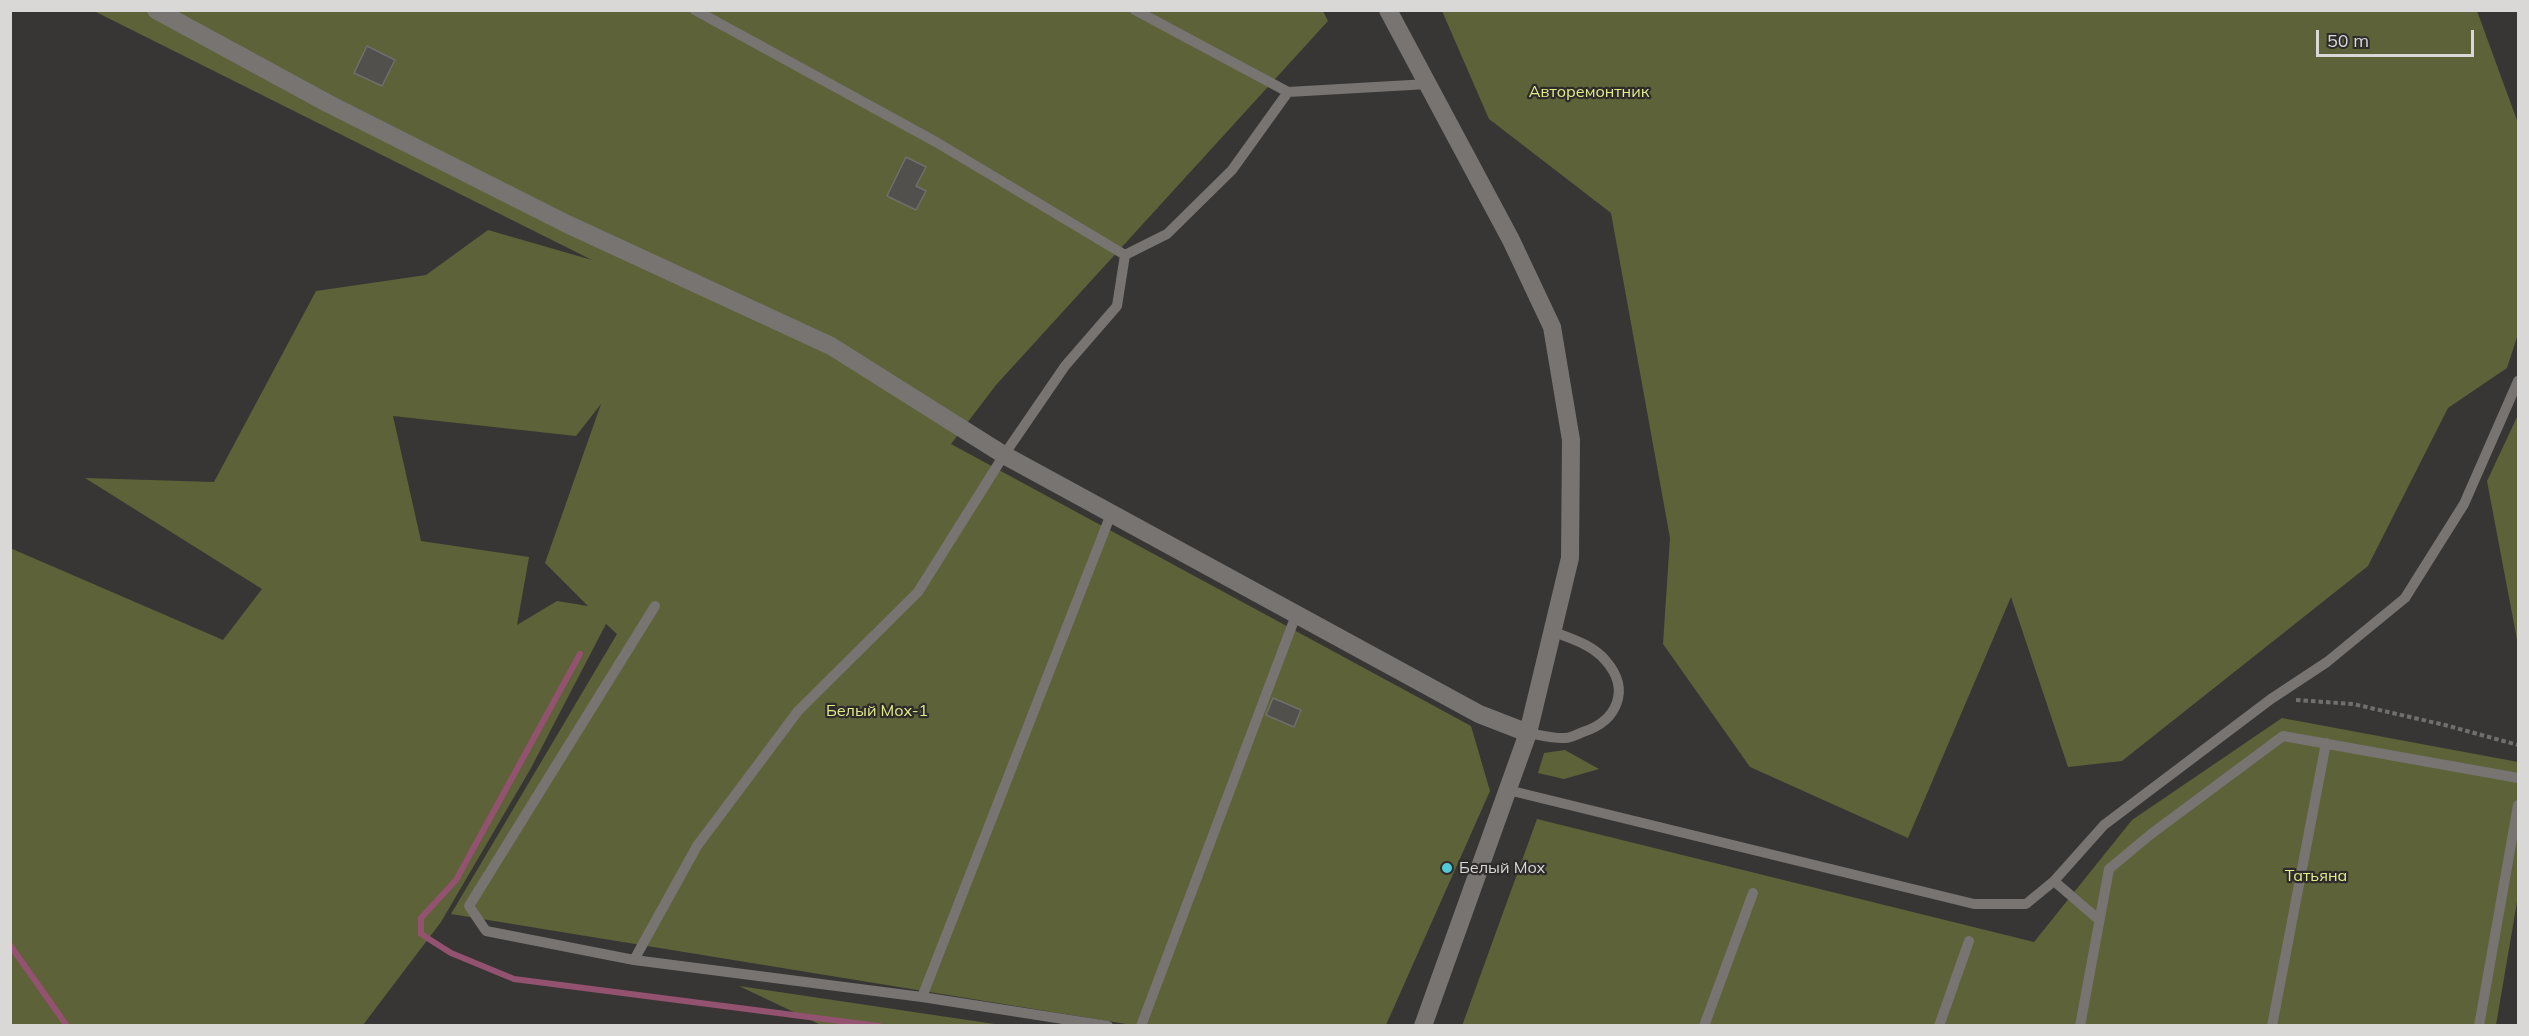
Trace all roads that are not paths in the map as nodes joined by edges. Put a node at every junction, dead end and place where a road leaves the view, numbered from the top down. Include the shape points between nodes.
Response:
1 (156, 10) edge
2 (695, 10) edge
3 (1135, 10) edge
4 (1388, 10) edge
5 (1428, 84) junction
6 (1288, 92) junction
7 (1125, 255) junction
8 (2518, 381) edge
9 (1004, 456) junction
10 (1111, 514) junction
11 (655, 606) dead end
12 (1296, 615) junction
13 (1554, 632) junction
14 (1528, 733) junction
15 (2326, 743) junction
16 (2518, 777) edge
17 (1508, 790) junction
18 (2518, 805) edge
19 (2054, 881) junction
20 (1752, 893) dead end
21 (2098, 919) junction
22 (1970, 941) dead end
23 (634, 960) junction
24 (922, 997) junction
25 (1108, 1026) edge
26 (1141, 1026) edge
27 (1423, 1026) edge
28 (1704, 1026) edge
29 (1939, 1026) edge
30 (2080, 1026) edge
31 (2272, 1026) edge
32 (2479, 1026) edge

1 - 9 street via 329,104 567,224 831,346
2 - 7 lane via 936,142
3 - 6 lane
4 - 5 street
5 - 6 lane
5 - 13 street via 1511,240 1552,327 1571,440 1570,558
6 - 7 lane via 1232,170 1167,234
7 - 9 lane via 1118,306 1065,366
8 - 19 lane via 2464,504 2405,598 2327,662 2271,699 2104,825
9 - 10 street
9 - 23 lane via 918,592 798,711 697,846
10 - 12 street
10 - 24 lane
11 - 23 lane via 469,906 486,931
12 - 14 street via 1479,714
12 - 26 lane
13 - 14 street
13 - 14 lane via 1588,645 1606,661 1618,681 1619,702 1610,717 1566,738
14 - 17 street
15 - 16 lane
15 - 21 lane via 2283,736 2151,834 2109,869
15 - 31 lane
17 - 19 lane via 1974,904 2026,904
17 - 27 street
18 - 32 lane
19 - 21 lane
20 - 28 lane
21 - 30 lane
22 - 29 lane
23 - 24 lane
24 - 25 lane

